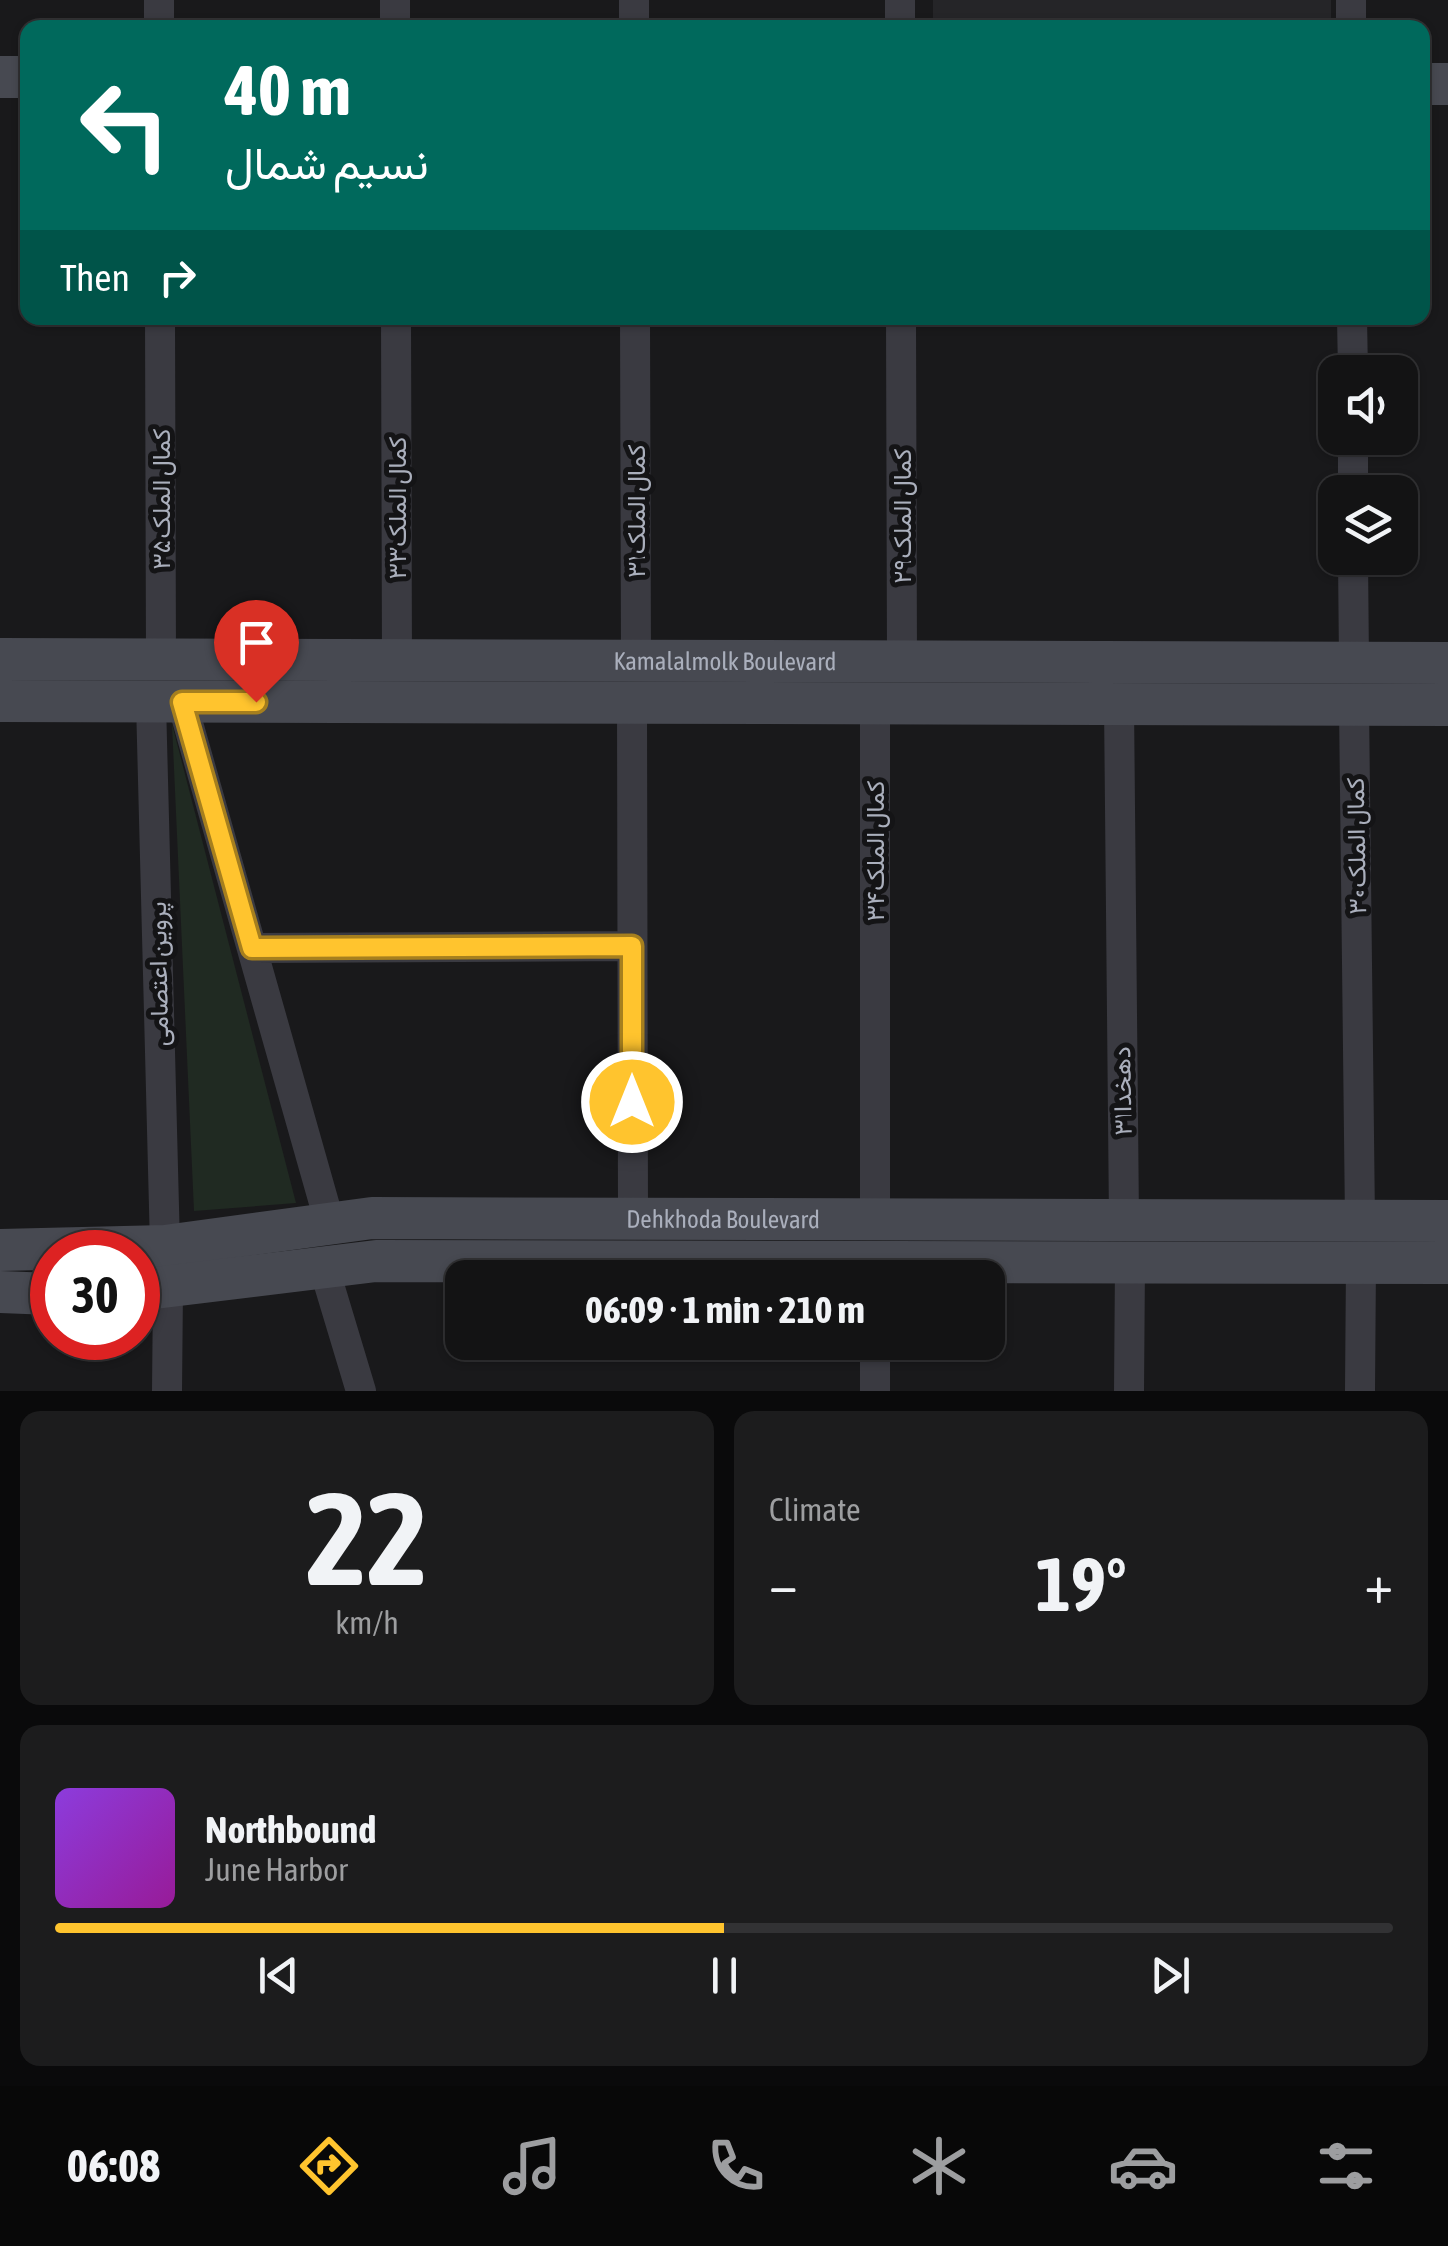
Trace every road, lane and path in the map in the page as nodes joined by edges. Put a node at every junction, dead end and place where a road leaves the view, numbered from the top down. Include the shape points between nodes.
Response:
1 (396, 325) edge
2 (635, 325) edge
3 (901, 325) edge
4 (1352, 325) edge
5 (160, 328) edge
6 (1353, 355) edge
7 (1353, 575) edge
8 (0, 659) edge
9 (161, 660) junction
10 (397, 660) junction
11 (514, 660) junction
12 (902, 661) junction
13 (1354, 663) junction
14 (1448, 663) edge
15 (634, 682) junction
16 (0, 701) edge
17 (166, 702) junction
18 (514, 703) junction
19 (874, 704) junction
20 (1119, 704) junction
21 (1354, 705) junction
22 (1448, 705) edge
23 (632, 946) junction
24 (252, 948) junction
25 (632, 1219) junction
26 (876, 1220) junction
27 (1124, 1220) junction
28 (1448, 1221) edge
29 (330, 1224) junction
30 (1235, 1241) junction
31 (1360, 1242) junction
32 (165, 1246) junction
33 (0, 1250) edge
34 (445, 1261) edge
35 (1130, 1262) junction
36 (1448, 1263) edge
37 (1005, 1266) edge
38 (324, 1268) junction
39 (160, 1288) edge
40 (0, 1292) edge
41 (30, 1293) edge
42 (160, 1340) edge
43 (876, 1360) edge
44 (167, 1391) edge
45 (361, 1391) edge
46 (875, 1391) edge
47 (1130, 1391) edge
48 (1360, 1391) edge

1 - 10 street, کمال الملک۳۳
2 - 15 street, کمال الملک۳۱
3 - 12 street, کمال الملک۲۹
4 - 6 street
5 - 9 street, کمال الملک۳۵
7 - 13 street
8 - 9 street, Kamalalmolk Boulevard
9 - 10 street, Kamalalmolk Boulevard
10 - 11 street, Kamalalmolk Boulevard
11 - 15 street, Kamalalmolk Boulevard
11 - 18 street
12 - 13 street, Kamalalmolk Boulevard
12 - 15 street, Kamalalmolk Boulevard
13 - 14 street, Kamalalmolk Boulevard
15 - 18 street, Kamalalmolk Boulevard
15 - 19 street, Kamalalmolk Boulevard
15 - 23 street, کمال الملک۳۱
16 - 17 street, Kamalalmolk Boulevard
17 - 18 street, Kamalalmolk Boulevard
17 - 24 street
17 - 32 street, پروین اعتصامی
19 - 20 street, Kamalalmolk Boulevard
19 - 26 street, کمال الملک۳۴
20 - 21 street, Kamalalmolk Boulevard
20 - 27 street, دهخدا۳۱
21 - 22 street, Kamalalmolk Boulevard
21 - 31 street, کمال الملک۳۰
23 - 24 street
23 - 25 street, کمال الملک۳۱
24 - 29 street
25 - 26 street, Dehkhoda Boulevard
25 - 29 street, Dehkhoda Boulevard via 372,1218
26 - 27 street, Dehkhoda Boulevard
27 - 30 street, Dehkhoda Boulevard
28 - 31 street, Dehkhoda Boulevard
29 - 32 street, Dehkhoda Boulevard
30 - 31 street, Dehkhoda Boulevard
30 - 35 street, Dehkhoda Boulevard
31 - 36 street, Dehkhoda Boulevard
31 - 48 street, کمال الملک۳۰
32 - 33 street, Dehkhoda Boulevard
34 - 38 street, Dehkhoda Boulevard via 376,1260
35 - 37 street, Dehkhoda Boulevard
35 - 47 street
38 - 39 street, Dehkhoda Boulevard
38 - 45 street
40 - 41 street
42 - 44 street
43 - 46 street

